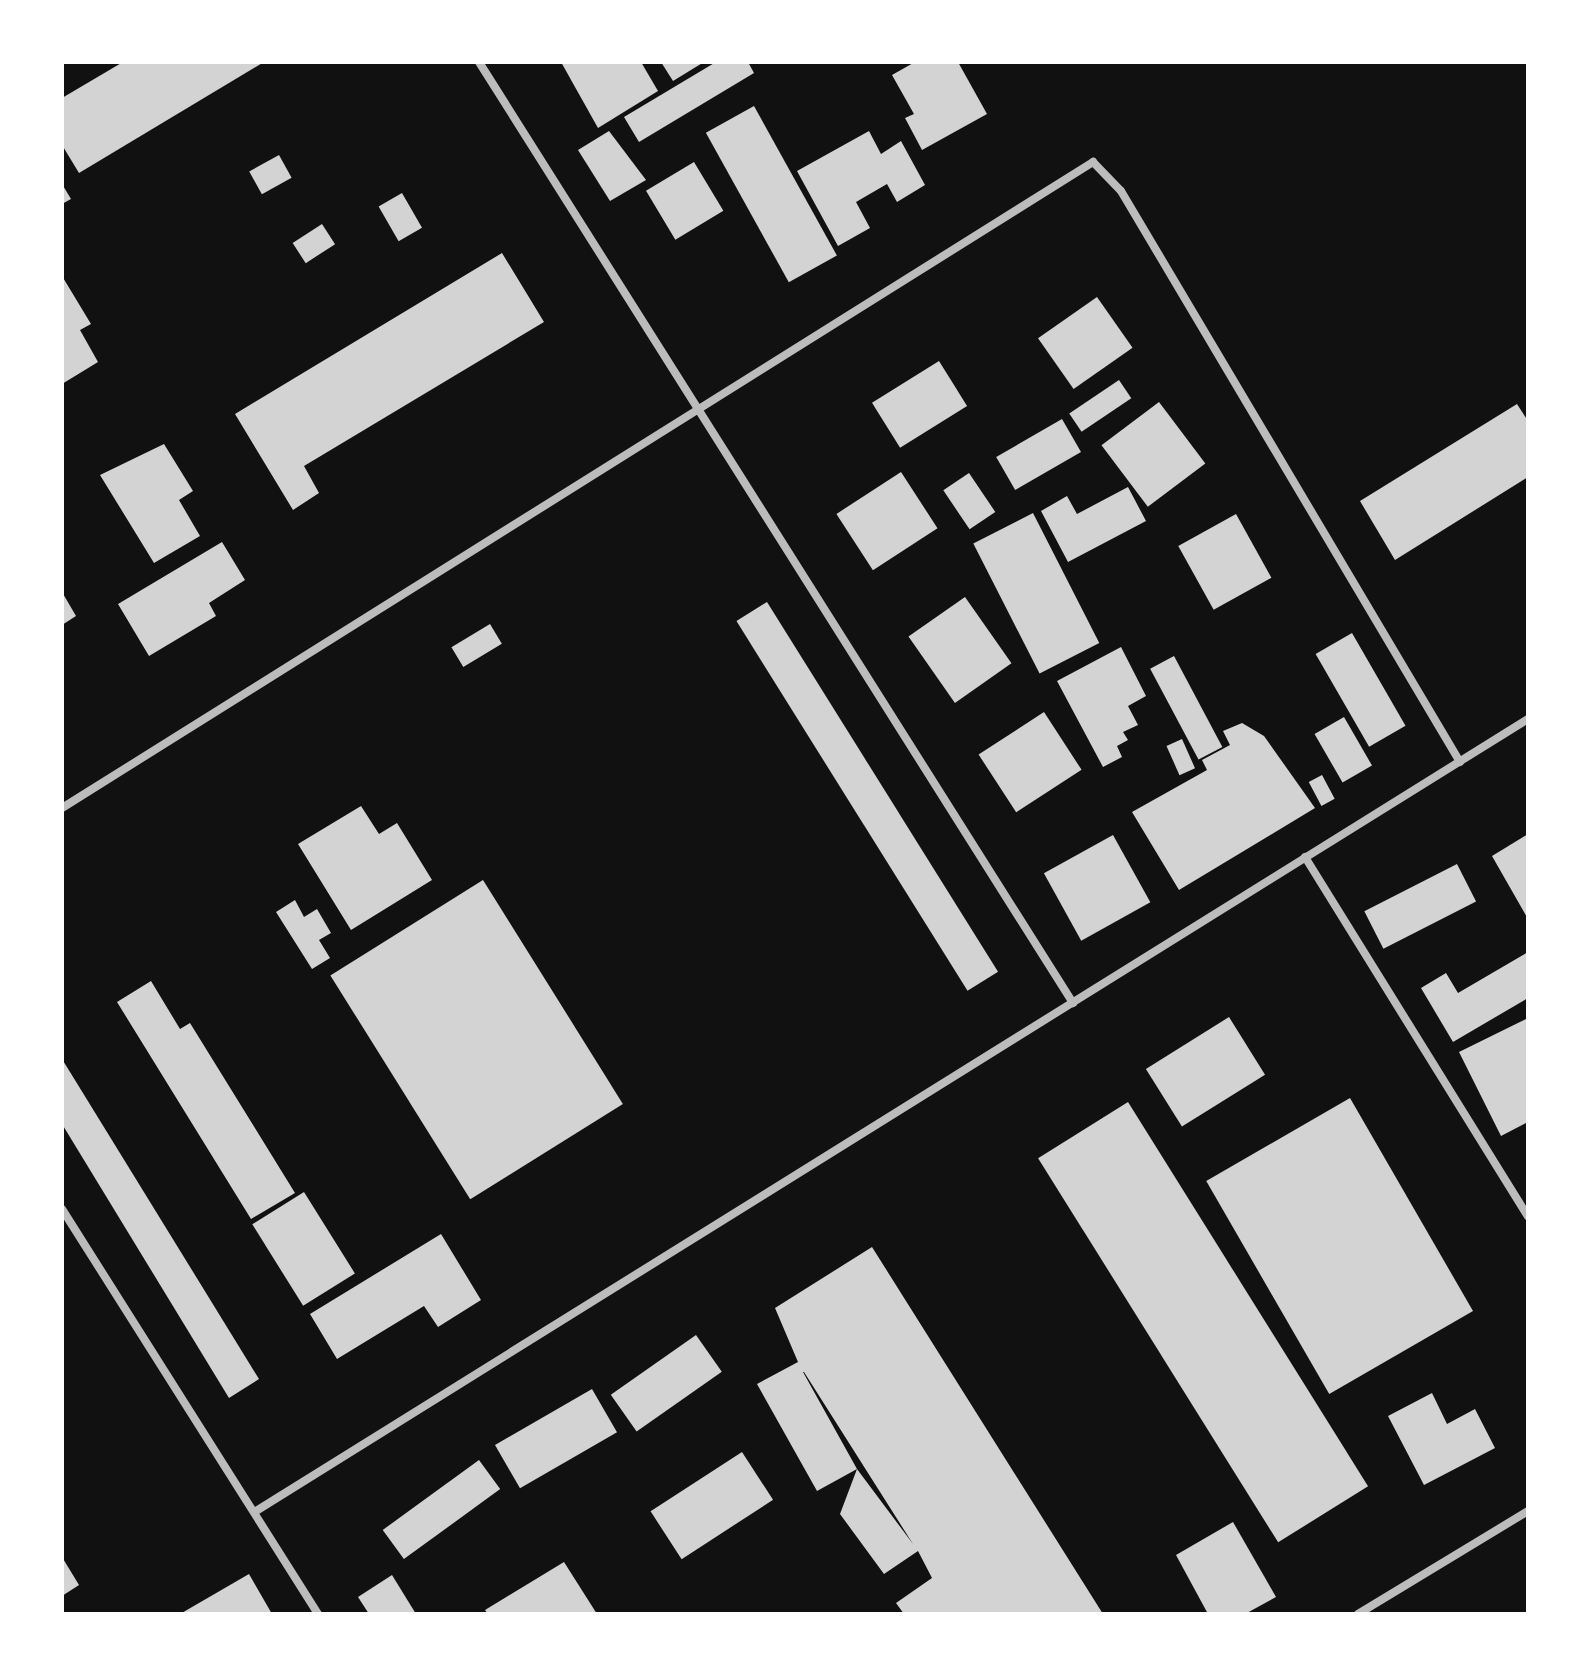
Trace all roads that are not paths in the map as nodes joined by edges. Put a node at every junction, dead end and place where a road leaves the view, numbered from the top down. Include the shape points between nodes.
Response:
1 (479, 62) edge
2 (698, 408) junction
3 (1528, 719) edge
4 (1460, 762) junction
5 (62, 808) edge
6 (1305, 857) junction
7 (1073, 1003) junction
8 (62, 1209) edge
9 (1528, 1217) edge
10 (256, 1511) junction
11 (1528, 1511) edge
12 (318, 1614) edge
13 (1358, 1614) edge

1 - 2 street
2 - 4 street via 1093,162 1121,191
2 - 5 street
2 - 7 street
3 - 4 street
4 - 6 street
6 - 7 street
6 - 9 street
7 - 10 street
8 - 10 street
10 - 12 street
11 - 13 street

